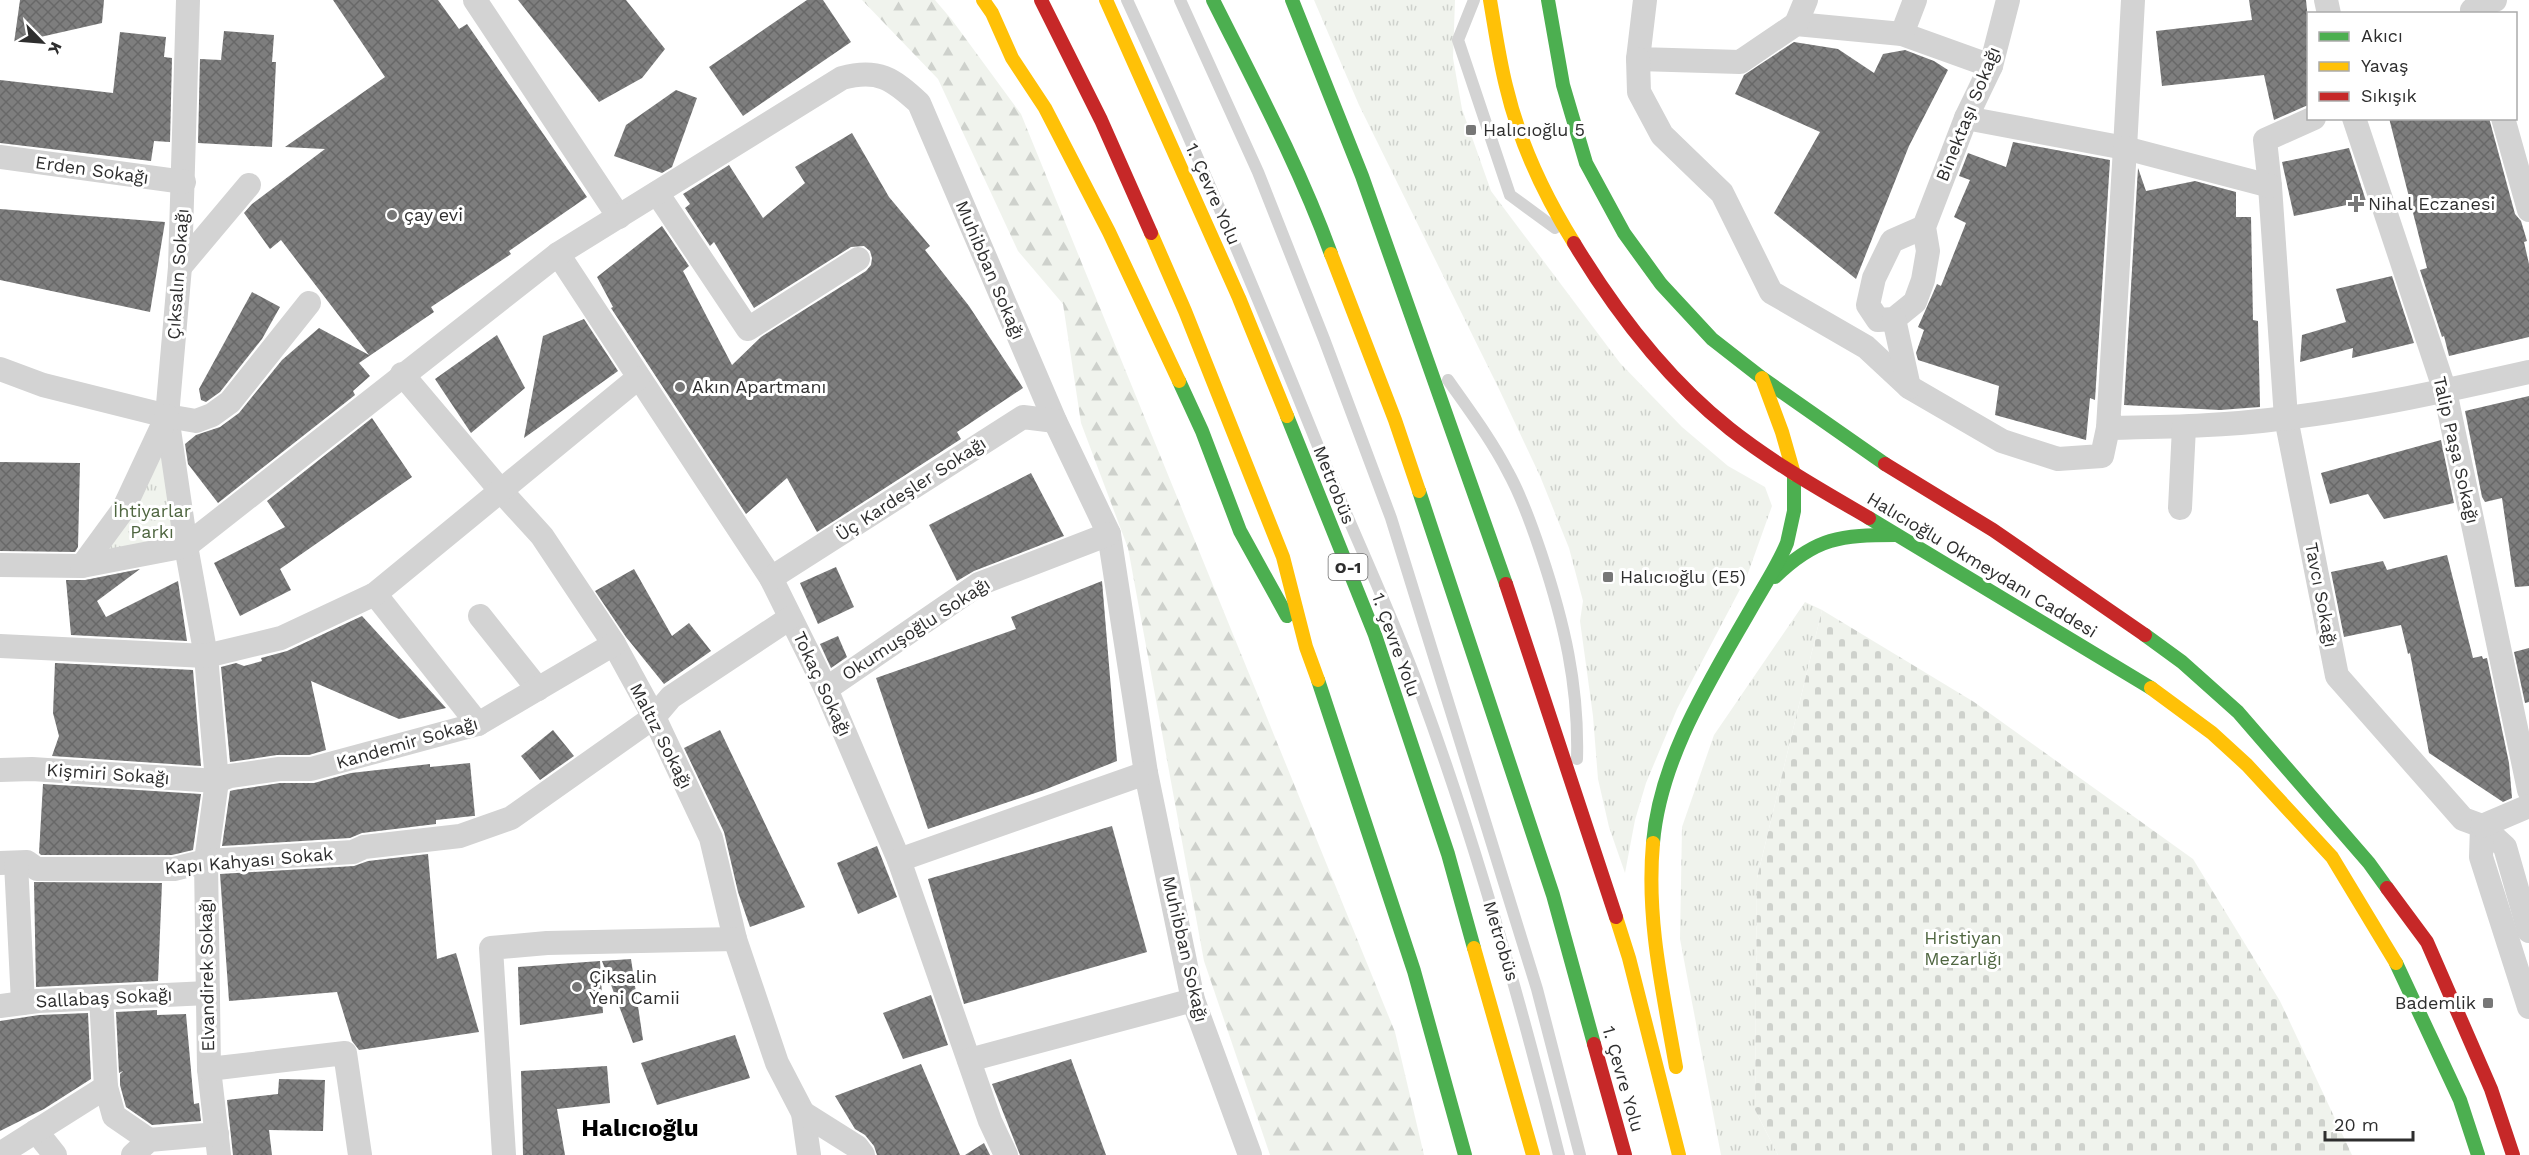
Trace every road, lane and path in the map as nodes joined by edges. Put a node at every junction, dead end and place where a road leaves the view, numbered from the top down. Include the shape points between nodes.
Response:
1 (188, 0) edge
2 (475, 0) edge
3 (983, 0) edge
4 (1041, 0) edge
5 (1106, 0) edge
6 (1127, 0) edge
7 (1180, 0) edge
8 (1213, 0) edge
9 (1292, 0) edge
10 (1474, 0) edge
11 (1490, 0) edge
12 (1548, 0) edge
13 (1645, 0) edge
14 (1806, 0) edge
15 (1915, 0) edge
16 (2008, 0) edge
17 (2133, 0) edge
18 (2495, 0) edge
19 (2472, 8) edge
20 (1796, 24) junction
21 (985, 28) dead end
22 (1902, 34) junction
23 (1012, 58) junction
24 (1638, 59) junction
25 (1991, 66) junction
26 (1966, 118) junction
27 (2310, 120) edge
28 (2355, 120) edge
29 (2504, 120) edge
30 (2125, 148) junction
31 (0, 157) edge
32 (184, 182) junction
33 (249, 185) dead end
34 (2270, 186) junction
35 (657, 193) junction
36 (2529, 210) edge
37 (619, 217) junction
38 (1924, 227) junction
39 (1572, 240) junction
40 (558, 254) junction
41 (858, 259) dead end
42 (180, 267) junction
43 (309, 303) dead end
44 (1894, 319) junction
45 (1427, 360) junction
46 (0, 369) edge
47 (2529, 372) edge
48 (402, 374) junction
49 (638, 378) junction
50 (1762, 378) junction
51 (1909, 387) junction
52 (2445, 391) junction
53 (167, 417) junction
54 (2286, 418) junction
55 (1055, 421) junction
56 (2184, 427) junction
57 (2108, 428) junction
58 (1794, 474) junction
59 (501, 491) junction
60 (2180, 508) dead end
61 (1109, 534) junction
62 (1896, 535) junction
63 (186, 546) junction
64 (0, 565) edge
65 (82, 566) junction
66 (771, 578) junction
67 (375, 594) junction
68 (1758, 596) junction
69 (480, 616) dead end
70 (790, 618) junction
71 (614, 644) junction
72 (0, 646) edge
73 (1306, 647) junction
74 (206, 656) junction
75 (538, 689) junction
76 (826, 689) junction
77 (654, 717) junction
78 (478, 724) junction
79 (0, 770) edge
80 (1146, 773) junction
81 (217, 781) junction
82 (1576, 790) junction
83 (2529, 790) edge
84 (2529, 806) edge
85 (2482, 826) junction
86 (899, 860) junction
87 (206, 861) junction
88 (8, 863) edge
89 (2529, 931) edge
90 (735, 939) junction
91 (208, 993) junction
92 (101, 998) junction
93 (1193, 1000) junction
94 (12, 1005) edge
95 (2529, 1007) edge
96 (969, 1060) junction
97 (208, 1069) junction
98 (1678, 1085) dead end
99 (106, 1087) junction
100 (1682, 1108) dead end
101 (803, 1113) junction
102 (36, 1131) junction
103 (218, 1145) edge
104 (141, 1148) edge
105 (0, 1154) edge
106 (54, 1155) edge
107 (360, 1155) edge
108 (504, 1155) edge
109 (809, 1155) edge
110 (863, 1155) edge
111 (1006, 1155) edge
112 (1250, 1155) edge
113 (1465, 1155) edge
114 (1533, 1155) edge
115 (1559, 1155) edge
116 (1580, 1155) edge
117 (1625, 1155) edge
118 (1679, 1155) edge
119 (1687, 1155) edge
120 (2478, 1155) edge
121 (2513, 1155) edge

1 - 32 street, Çıksalın Sokağı
2 - 37 street
3 - 23 main road
4 - 73 main road via 1101,120 1190,322 1283,557
5 - 114 main road, 1. Çevre Yolu / O-1 via 1239,298 1375,636 1454,871
6 - 115 lane, Metrobüs via 1232,234 1420,689 1520,1004
7 - 116 lane, Metrobüs via 1257,172 1391,518 1537,989
8 - 117 main road, 1. Çevre Yolu via 1317,216 1398,431 1553,896
9 - 45 main road via 1362,176
10 - 39 lane via 1458,40 1510,195
11 - 39 main road, Halıcıoğlu Okmeydanı Caddesi via 1509,98 1537,171
12 - 50 main road, Halıcıoğlu Okmeydanı Caddesi via 1563,85 1586,163 1624,232 1661,284 1712,339
13 - 24 street
14 - 20 street
15 - 22 street
16 - 25 street, Binektaşı Sokağı
17 - 30 street
18 - 19 street
20 - 22 street
20 - 24 street via 1740,62
21 - 23 main road
22 - 25 street
23 - 73 main road via 1045,108 1109,232 1202,431 1240,531
24 - 51 street via 1639,92 1662,135 1722,194 1771,292 1866,347
25 - 26 street, Binektaşı Sokağı
26 - 30 street
26 - 38 street, Binektaşı Sokağı
27 - 34 street, Tavcı Sokağı via 2265,140
28 - 52 street, Talip Paşa Sokağı
29 - 36 street
30 - 34 street
30 - 57 street
31 - 32 street, Erden Sokağı
32 - 42 street, Çıksalın Sokağı
33 - 42 street
34 - 54 street, Tavcı Sokağı
35 - 37 street, Muhibban Sokağı
35 - 41 street via 748,329
35 - 55 street, Muhibban Sokağı via 842,78 872,74 898,84 919,103
37 - 40 street, Muhibban Sokağı
38 - 44 street, Binektaşı Sokağı via 1928,251 1923,280 1915,302
38 - 44 street via 1892,241 1874,278 1868,305 1878,320
39 - 58 main road, Halıcıoğlu Okmeydanı Caddesi via 1646,346 1711,412
40 - 48 street, Muhibban Sokağı
40 - 49 street, Tokaç Sokağı
42 - 53 street, Çıksalın Sokağı
43 - 53 street via 230,402 196,421
44 - 51 street
45 - 82 main road
45 - 82 lane via 1443,374 1486,433 1510,474 1538,544 1567,638 1578,728
46 - 53 street via 43,385
47 - 52 street
48 - 59 street, Maltız Sokağı
48 - 63 street, Muhibban Sokağı
49 - 59 street
49 - 66 street, Tokaç Sokağı
50 - 58 main road
50 - 121 main road, Halıcıoğlu Okmeydanı Caddesi via 1890,467 2109,608 2182,662 2238,712 2369,863 2427,942 2491,1089
51 - 57 street via 2002,441 2058,459 2102,456
52 - 54 street
52 - 83 street, Talip Paşa Sokağı
53 - 63 street, Çıksalın Sokağı
53 - 65 street via 123,510
54 - 56 street
54 - 85 street, Tavcı Sokağı via 2337,676 2463,819
55 - 61 street, Muhibban Sokağı
55 - 66 street, Üç Kardeşler Sokağı via 1023,417
56 - 57 street
56 - 60 street
58 - 62 main road, Halıcıoğlu Okmeydanı Caddesi
58 - 68 main road via 1796,497 1791,532
59 - 67 street
59 - 71 street, Maltız Sokağı via 542,536
61 - 76 street, Okumuşoğlu Sokağı via 979,584
61 - 80 street, Muhibban Sokağı
62 - 68 main road via 1860,535 1813,544 1787,564
62 - 120 main road, Halıcıoğlu Okmeydanı Caddesi via 2161,694 2212,733 2281,800 2332,857 2398,966 2460,1100
63 - 65 street
63 - 74 street, Elvandirek Sokağı
64 - 65 street
66 - 70 street, Tokaç Sokağı
67 - 74 street via 281,638
67 - 78 street
68 - 98 main road via 1705,694 1670,772 1651,854 1650,916
69 - 75 street
70 - 76 street, Tokaç Sokağı
70 - 77 street, Kapı Kahyası Sokak via 671,697
71 - 75 street, Kandemir Sokağı
71 - 77 street, Maltız Sokağı
72 - 74 street
73 - 113 main road via 1414,971
74 - 81 street, Elvandirek Sokağı
75 - 78 street, Kandemir Sokağı
76 - 86 street, Tokaç Sokağı
77 - 87 street, Kapı Kahyası Sokak via 511,818 460,836 364,847 353,852
77 - 90 street, Maltız Sokağı via 711,838
78 - 81 street, Kandemir Sokağı via 311,770 279,769
79 - 81 street, Kişmiri Sokağı
80 - 86 street
80 - 93 street, Muhibban Sokağı
81 - 87 street, Elvandirek Sokağı
82 - 118 main road via 1629,958
84 - 85 street
85 - 89 street, Tavcı Sokağı via 2505,847
85 - 95 street via 2481,857
86 - 96 street, Tokaç Sokağı
87 - 88 street, Kapı Kahyası Sokak via 174,869 37,869 27,862
87 - 91 street, Elvandirek Sokağı
88 - 94 street
90 - 101 street, Maltız Sokağı via 777,1063
90 - 108 street via 491,948
91 - 92 street, Sallabaş Sokağı
91 - 97 street, Elvandirek Sokağı
92 - 94 street, Sallabaş Sokağı
92 - 99 street
93 - 96 street
93 - 112 street, Muhibban Sokağı
96 - 111 street, Tokaç Sokağı
97 - 103 street, Elvandirek Sokağı
97 - 107 street via 345,1053
99 - 102 street
99 - 104 street via 114,1116
100 - 119 main road
101 - 109 street, Maltız Sokağı
101 - 110 street via 857,1147
102 - 105 street
102 - 106 street
103 - 104 street

